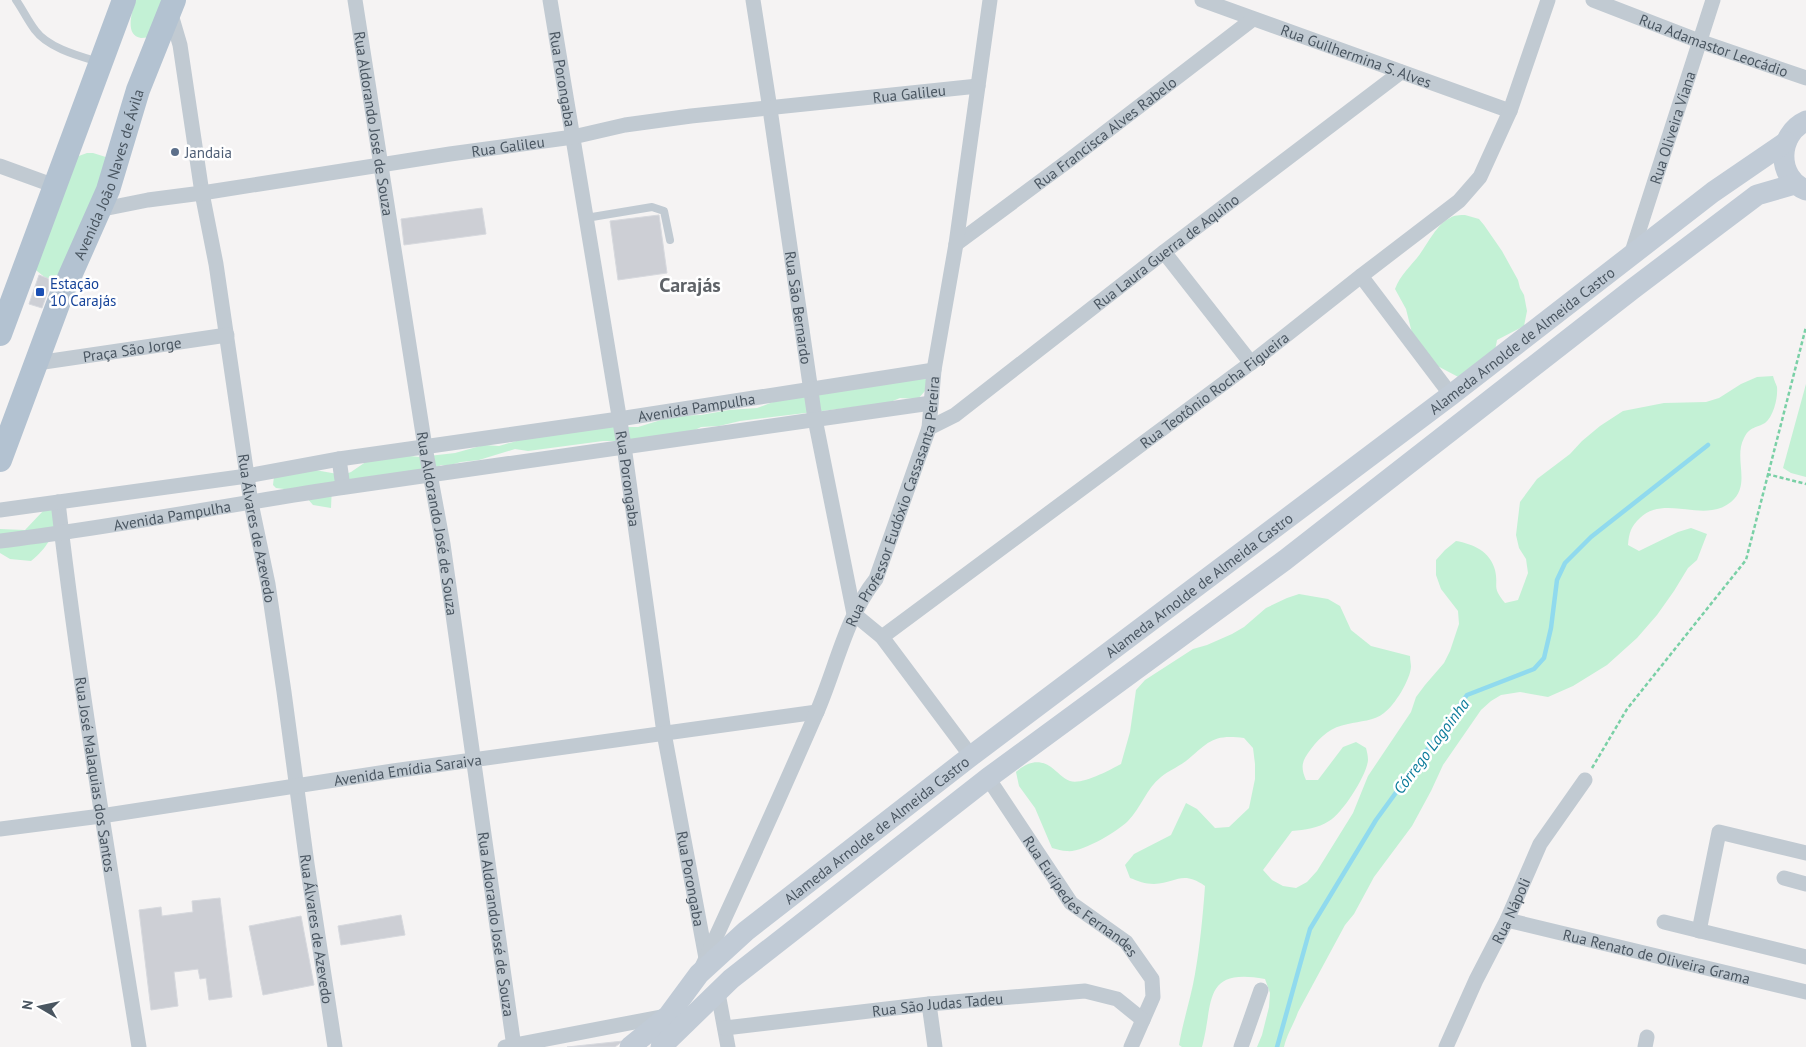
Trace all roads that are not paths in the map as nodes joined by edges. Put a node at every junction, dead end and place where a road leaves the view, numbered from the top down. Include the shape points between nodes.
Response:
1 (16, 0) edge
2 (355, 0) edge
3 (550, 0) edge
4 (753, 0) edge
5 (990, 0) edge
6 (1202, 0) edge
7 (1548, 0) edge
8 (1593, 0) edge
9 (1713, 0) edge
10 (122, 1) edge
11 (172, 5) edge
12 (1253, 19) junction
13 (1699, 41) junction
14 (100, 63) junction
15 (1401, 72) junction
16 (1806, 78) edge
17 (978, 86) junction
18 (770, 109) junction
19 (1510, 111) junction
20 (1806, 121) edge
21 (573, 137) junction
22 (1786, 142) junction
23 (382, 164) junction
24 (0, 166) edge
25 (55, 186) junction
26 (1800, 187) edge
27 (202, 193) junction
28 (98, 210) junction
29 (586, 218) junction
30 (670, 240) dead end
31 (956, 244) junction
32 (1164, 252) junction
33 (1631, 255) junction
34 (1361, 276) junction
35 (0, 334) edge
36 (227, 335) junction
37 (37, 362) junction
38 (1250, 363) junction
39 (934, 370) junction
40 (811, 390) junction
41 (1451, 395) junction
42 (930, 403) junction
43 (619, 419) junction
44 (815, 419) junction
45 (929, 428) junction
46 (624, 446) junction
47 (426, 447) junction
48 (339, 459) junction
49 (0, 460) edge
50 (430, 475) junction
51 (247, 476) junction
52 (343, 488) junction
53 (58, 502) junction
54 (251, 502) junction
55 (0, 510) edge
56 (62, 534) junction
57 (0, 540) edge
58 (854, 614) junction
59 (882, 637) junction
60 (1104, 656) junction
61 (1122, 679) junction
62 (818, 712) junction
63 (664, 733) junction
64 (971, 756) junction
65 (473, 760) junction
66 (988, 778) junction
67 (1585, 780) road end
68 (296, 787) junction
69 (101, 816) junction
70 (0, 829) edge
71 (1806, 852) edge
72 (1784, 878) dead end
73 (1806, 884) edge
74 (1507, 920) junction
75 (1664, 922) dead end
76 (1699, 931) junction
77 (1805, 954) edge
78 (702, 966) junction
79 (1261, 990) dead end
80 (1806, 992) edge
81 (718, 993) junction
82 (929, 1004) junction
83 (668, 1016) junction
84 (1142, 1020) junction
85 (725, 1028) junction
86 (139, 1047) edge
87 (335, 1047) edge
88 (511, 1047) edge
89 (630, 1047) edge
90 (661, 1047) edge
91 (728, 1047) edge
92 (935, 1047) edge
93 (1131, 1047) edge
94 (1241, 1047) edge
95 (1446, 1047) edge

1 - 14 lane via 36,32 71,54
2 - 23 street, Rua Aldorando José de Souza
3 - 21 street, Rua Porongaba
4 - 18 street, Rua São Bernardo
5 - 17 street, Rua Professor Eudóxio Cassasanta Pereira
6 - 12 street, Rua Guilhermina S. Alves
7 - 19 street, Rua Teotônio Rocha Figueira
8 - 13 street, Rua Adamastor Leocádio
9 - 13 street, Rua Oliveira Viana
10 - 14 main road
11 - 27 street, Rua Álvares de Azevedo
11 - 28 main road, Avenida João Naves de Ávila via 138,90 108,190
12 - 15 street, Rua Guilhermina S. Alves
12 - 31 street, Rua Francisca Alves Rabelo
13 - 16 street, Rua Adamastor Leocádio
13 - 33 street, Rua Oliveira Viana
14 - 25 main road
15 - 19 street, Rua Guilhermina S. Alves
15 - 32 street, Rua Laura Guerra de Aquino
17 - 18 street, Rua Galileu
17 - 31 street, Rua Professor Eudóxio Cassasanta Pereira
18 - 21 street, Rua Galileu via 625,125
18 - 40 street, Rua São Bernardo
19 - 34 street, Rua Teotônio Rocha Figueira via 1471,190
20 - 22 main road, Alameda Arnolde de Almeida Castro via 1792,132
21 - 23 street, Rua Galileu
21 - 29 street, Rua Porongaba
22 - 26 main road via 1785,168
22 - 33 main road, Alameda Arnolde de Almeida Castro via 1713,192
23 - 27 street, Rua Galileu
23 - 47 street, Rua Aldorando José de Souza
24 - 25 street
25 - 35 main road
26 - 61 main road, Alameda Arnolde de Almeida Castro via 1757,196 1284,560
27 - 28 street, Rua Galileu
27 - 36 street, Rua Álvares de Azevedo
28 - 37 main road, Avenida João Naves de Ávila
29 - 30 lane via 652,207 664,211
29 - 43 street, Rua Porongaba
31 - 39 street, Rua Professor Eudóxio Cassasanta Pereira
32 - 38 street
32 - 45 street, Rua Laura Guerra de Aquino via 955,415
33 - 41 main road, Alameda Arnolde de Almeida Castro
34 - 38 street, Rua Teotônio Rocha Figueira
34 - 41 street
36 - 37 street, Praça São Jorge
36 - 51 street, Rua Álvares de Azevedo
37 - 49 main road, Avenida João Naves de Ávila
38 - 59 street, Rua Teotônio Rocha Figueira
39 - 40 street, Avenida Pampulha
39 - 42 street, Rua Professor Eudóxio Cassasanta Pereira
40 - 43 street, Avenida Pampulha
40 - 44 street, Rua São Bernardo
41 - 60 main road, Alameda Arnolde de Almeida Castro
42 - 44 street, Avenida Pampulha
42 - 45 street, Rua Professor Eudóxio Cassasanta Pereira
43 - 46 street, Rua Porongaba
43 - 47 street, Avenida Pampulha
44 - 46 street, Avenida Pampulha
44 - 58 street, Rua São Bernardo
45 - 58 street, Rua Professor Eudóxio Cassasanta Pereira via 876,579
46 - 50 street, Avenida Pampulha
46 - 63 street, Rua Porongaba
47 - 48 street, Avenida Pampulha
47 - 50 street, Rua Aldorando José de Souza
48 - 51 street, Avenida Pampulha
48 - 52 street
50 - 52 street, Avenida Pampulha
50 - 65 street, Rua Aldorando José de Souza via 443,544
51 - 53 street, Avenida Pampulha
51 - 54 street, Rua Álvares de Azevedo
52 - 54 street, Avenida Pampulha
53 - 55 street, Avenida Pampulha
53 - 56 street, Rua José Malaquias dos Santos
54 - 56 street, Avenida Pampulha
54 - 68 street, Rua Álvares de Azevedo via 268,584
56 - 57 street, Avenida Pampulha
56 - 69 street, Rua José Malaquias dos Santos
58 - 59 street
58 - 62 street, Rua Professor Eudóxio Cassasanta Pereira
59 - 64 street
60 - 61 main road
60 - 64 main road, Alameda Arnolde de Almeida Castro
61 - 66 main road, Alameda Arnolde de Almeida Castro
62 - 63 street, Avenida Emídia Saraiva
62 - 78 street, Rua Professor Eudóxio Cassasanta Pereira
63 - 65 street, Avenida Emídia Saraiva
63 - 78 street, Rua Porongaba
64 - 78 main road, Alameda Arnolde de Almeida Castro
65 - 68 street, Avenida Emídia Saraiva
65 - 88 street, Rua Aldorando José de Souza
66 - 81 main road, Alameda Arnolde de Almeida Castro via 731,979
66 - 84 street, Rua Eurípedes Fernandes via 1071,903 1126,942 1152,979 1153,997
67 - 74 street, Rua Nápoli via 1540,844
68 - 69 street, Avenida Emídia Saraiva
68 - 87 street, Rua Álvares de Azevedo
69 - 70 street, Avenida Emídia Saraiva
69 - 86 street, Rua José Malaquias dos Santos
71 - 76 street via 1719,832
72 - 73 street
74 - 80 street, Rua Renato de Oliveira Grama
74 - 95 street, Rua Nápoli
75 - 76 street
76 - 77 street
78 - 83 main road, Alameda Arnolde de Almeida Castro
79 - 94 street
81 - 85 street
81 - 90 main road, Alameda Arnolde de Almeida Castro
82 - 84 street, Rua São Judas Tadeu via 1085,991 1117,999
82 - 85 street, Rua São Judas Tadeu
82 - 92 street
83 - 88 street
83 - 89 main road, Alameda Arnolde de Almeida Castro
84 - 93 street, Rua Eurípedes Fernandes
85 - 91 street

